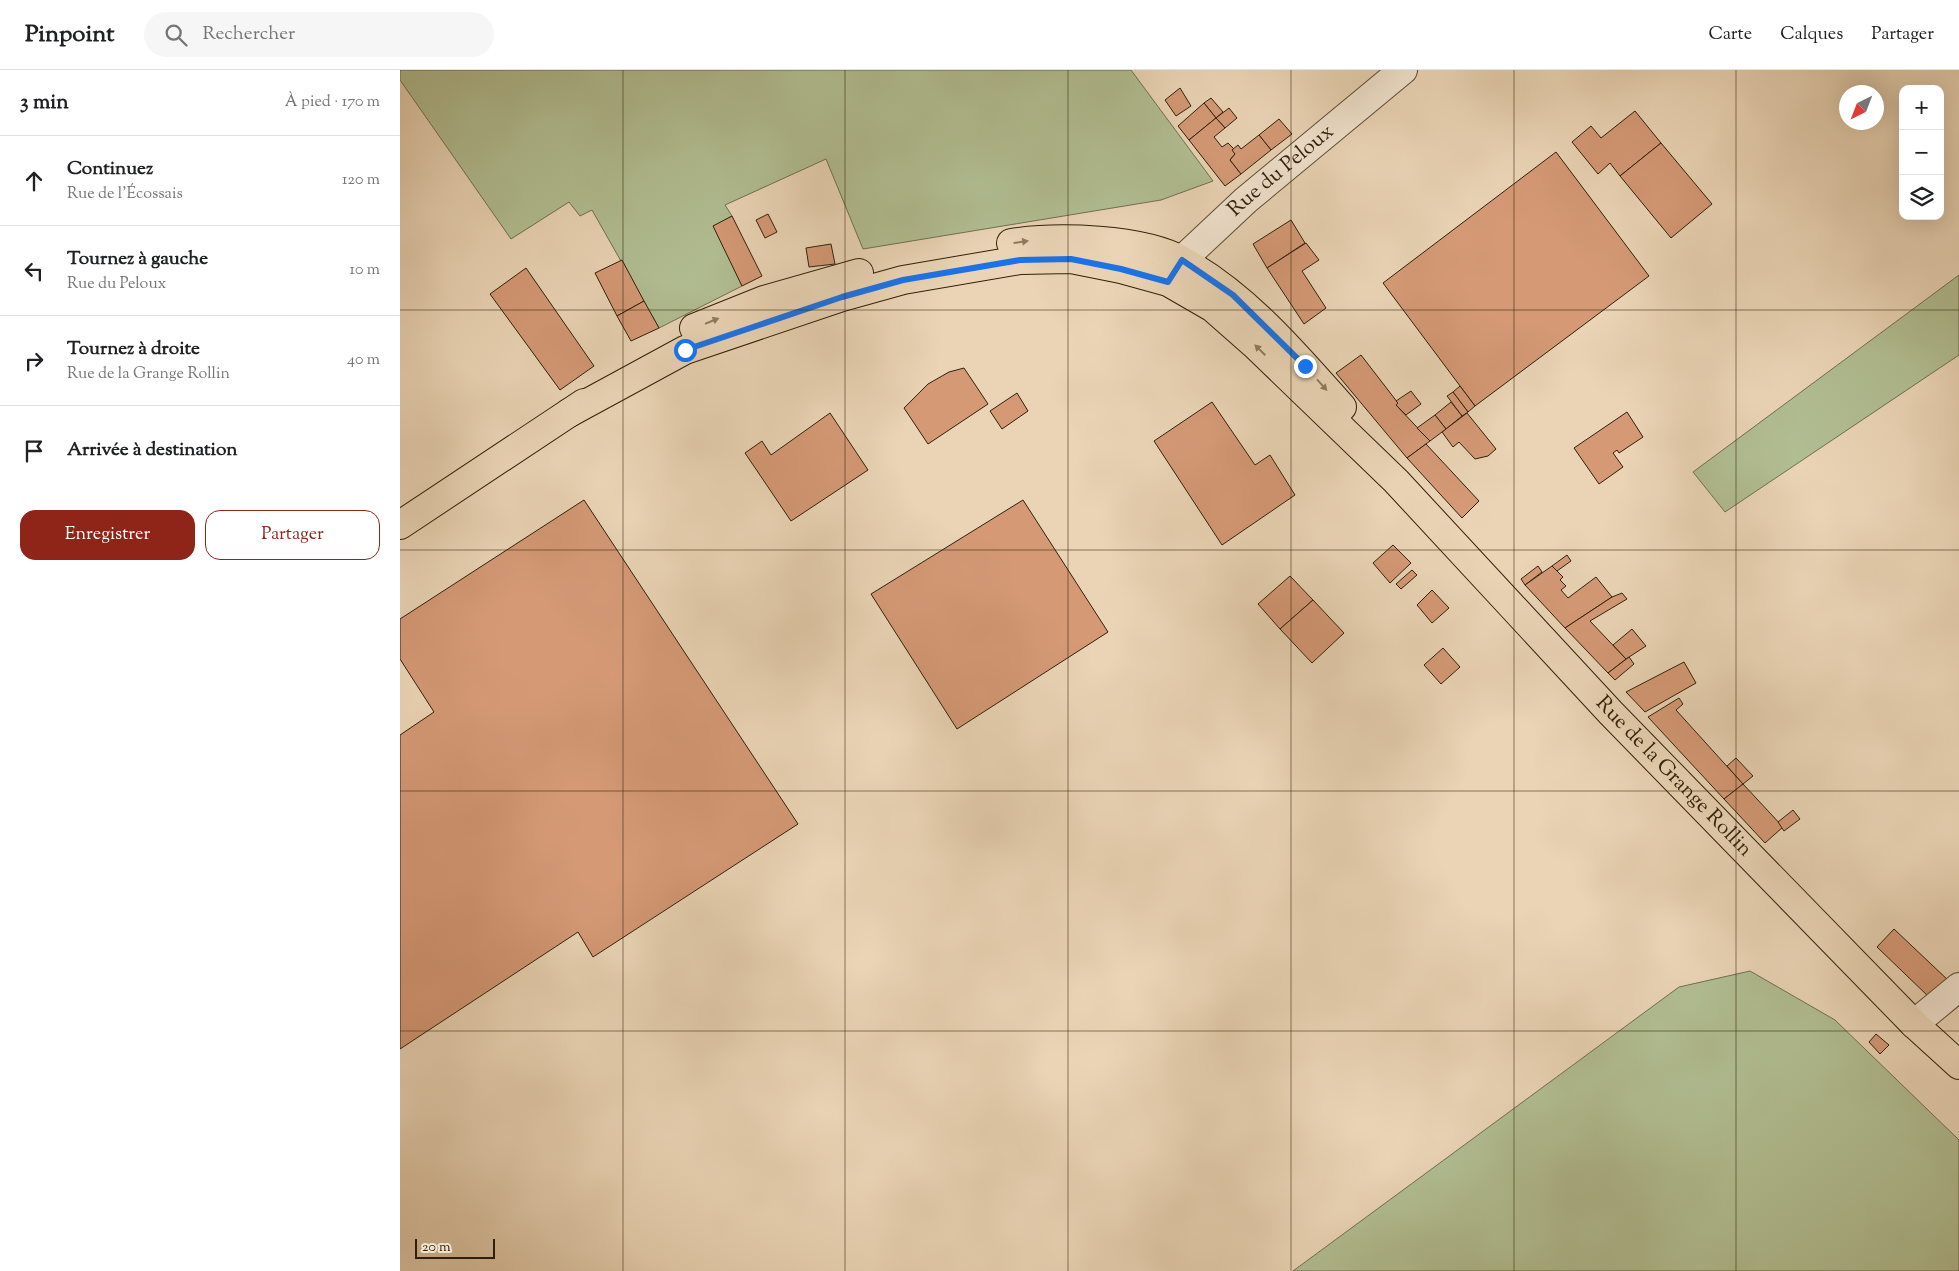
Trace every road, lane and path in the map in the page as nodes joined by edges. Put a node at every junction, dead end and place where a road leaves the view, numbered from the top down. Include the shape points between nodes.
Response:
1 (1403, 70) edge
2 (1175, 271) junction
3 (400, 525) edge
4 (1959, 987) edge
5 (1914, 1024) junction
6 (1959, 1065) edge

1 - 2 street, Rue du Peloux via 1246,200
2 - 3 main road, Rue de la Grange Rollin via 1121,269 1071,259 1020,260 903,280 842,297 685,350 569,414
2 - 5 main road, Rue de la Grange Rollin via 1396,481 1611,713
4 - 5 street
5 - 6 main road, Rue de la Grange Rollin

